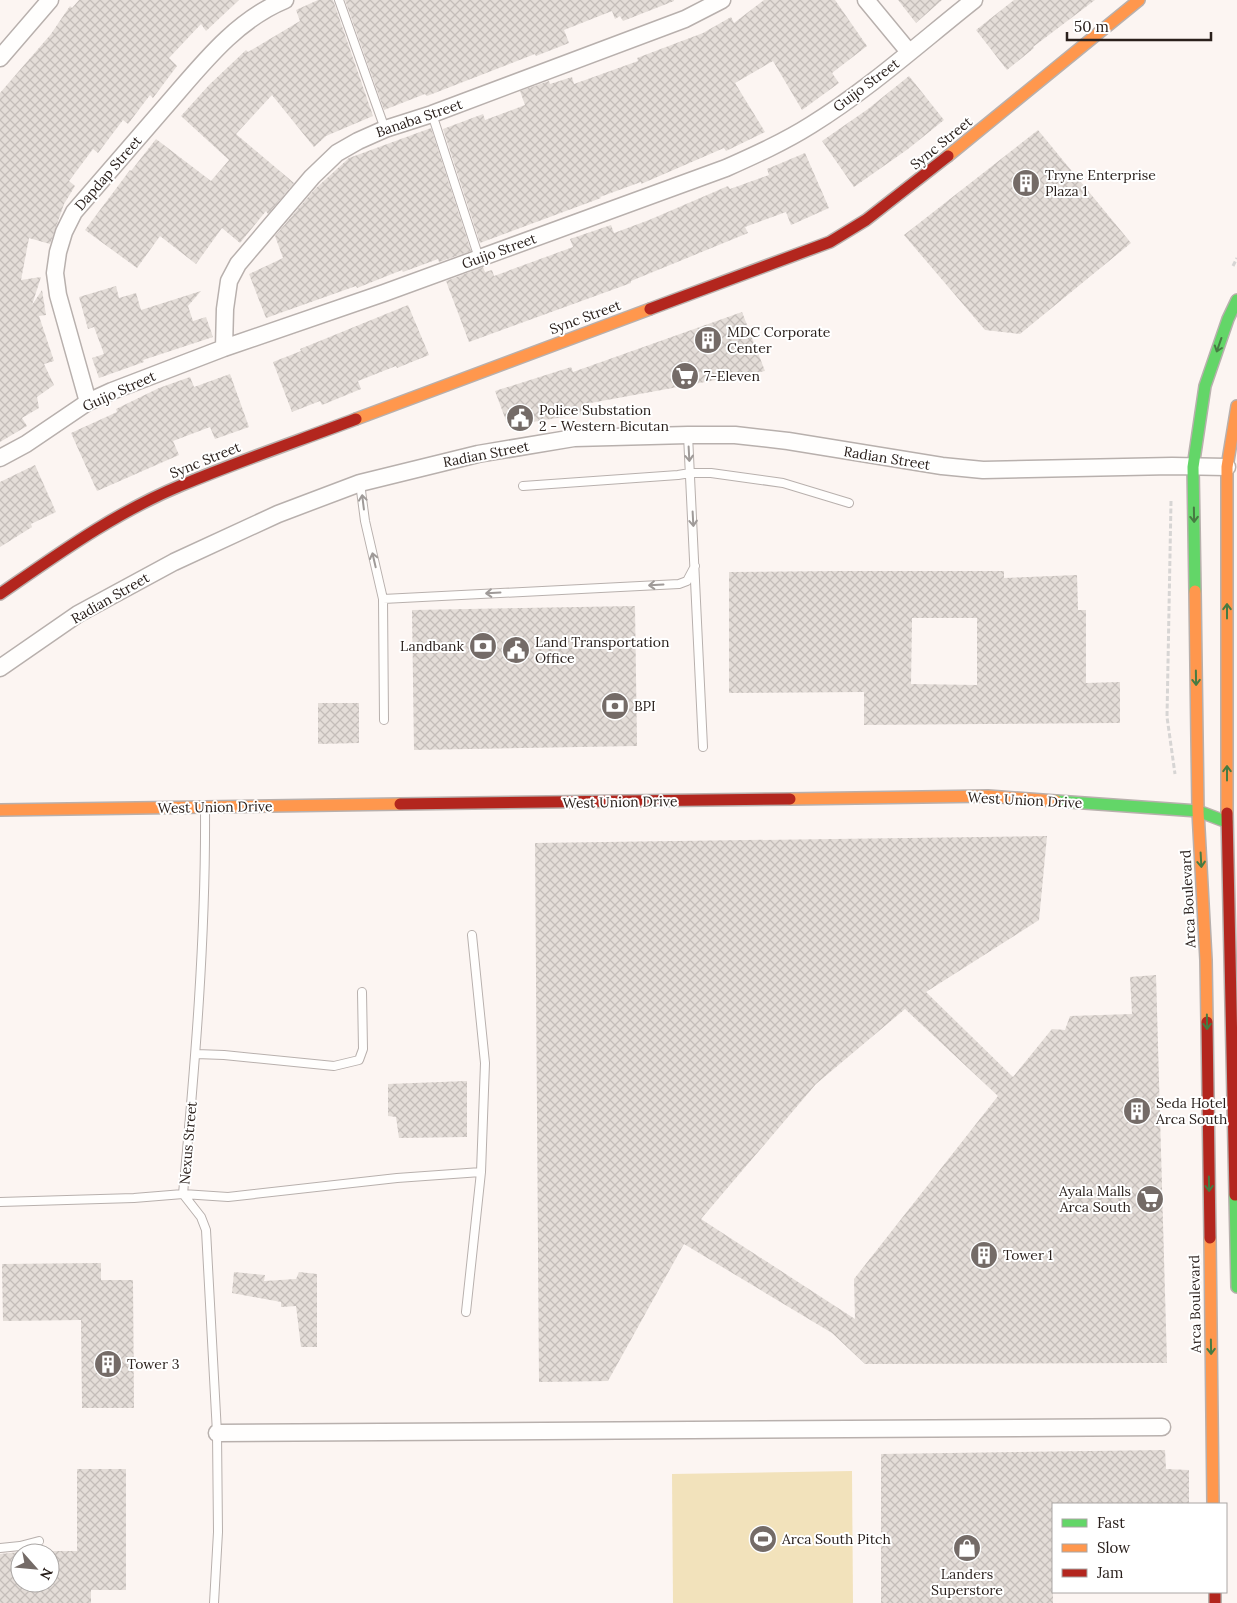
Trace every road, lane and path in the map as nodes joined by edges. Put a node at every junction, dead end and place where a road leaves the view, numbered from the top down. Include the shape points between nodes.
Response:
1 (50, 0) edge
2 (285, 0) edge
3 (339, 0) edge
4 (722, 0) edge
5 (866, 0) edge
6 (974, 0) edge
7 (1139, 0) edge
8 (908, 52) junction
9 (0, 58) edge
10 (432, 114) junction
11 (385, 129) junction
12 (480, 258) junction
13 (1237, 258) edge
14 (1233, 266) dead end
15 (1237, 300) edge
16 (224, 348) junction
17 (88, 402) junction
18 (1237, 406) edge
19 (688, 435) junction
20 (0, 458) edge
21 (1192, 467) junction
22 (1232, 467) edge
23 (690, 473) junction
24 (360, 483) junction
25 (523, 486) dead end
26 (1171, 492) dead end
27 (849, 503) dead end
28 (695, 566) junction
29 (0, 594) edge
30 (383, 599) junction
31 (0, 668) edge
32 (384, 720) dead end
33 (703, 747) dead end
34 (1176, 779) dead end
35 (205, 808) junction
36 (0, 810) edge
37 (1198, 811) junction
38 (1232, 824) edge
39 (472, 935) dead end
40 (362, 992) dead end
41 (196, 1054) junction
42 (481, 1172) junction
43 (183, 1194) junction
44 (0, 1202) edge
45 (1237, 1287) edge
46 (466, 1312) dead end
47 (1162, 1427) dead end
48 (217, 1433) junction
49 (1213, 1503) edge
50 (39, 1541) dead end
51 (1, 1547) edge
52 (214, 1603) edge

1 - 9 street
2 - 17 street, Dapdap Street via 243,24 216,49 74,212 67,225 55,273 58,295
3 - 11 lane
4 - 10 street, Banaba Street via 685,19
5 - 8 street
6 - 8 street, Guijo Street
7 - 29 street, Sync Street via 910,187 830,242 180,485 74,543
8 - 12 street, Guijo Street via 847,101 768,149 726,168
10 - 11 street, Banaba Street
10 - 12 lane
11 - 16 street, Banaba Street via 337,153 312,177 238,264 229,281
12 - 16 street, Guijo Street
13 - 14 path
15 -> 21 street, Arca Boulevard via 1205,386
16 - 17 street, Guijo Street
17 - 20 street, Guijo Street
18 - 22 street
19 - 21 street, Radian Street via 788,441 983,470
19 -> 23 lane
19 - 24 street, Radian Street via 574,438 478,454
21 - 22 street, Radian Street
21 -> 37 street, Arca Boulevard
38 -> 22 street
23 - 25 lane
23 - 27 lane via 783,483
23 -> 28 lane
30 -> 24 lane via 365,522
24 - 31 street, Radian Street via 278,514 174,562 78,614
26 - 34 path via 1167,717
28 -> 30 lane via 687,581 680,584
28 - 33 lane
30 - 32 lane
35 - 36 street, West Union Drive
35 - 37 street, West Union Drive via 988,796
35 - 41 lane, Nexus Street
37 - 38 street, West Union Drive
37 -> 49 street, Arca Boulevard via 1206,960
38 - 45 street
39 - 42 lane via 485,1063
40 - 41 lane via 363,1049 359,1060 334,1066
41 - 43 lane, Nexus Street
42 - 43 lane via 228,1197
42 - 46 lane
43 - 44 lane
43 - 48 lane, Nexus Street via 201,1216 206,1230
47 - 48 street
48 - 52 lane, Nexus Street via 218,1532
50 - 51 lane

